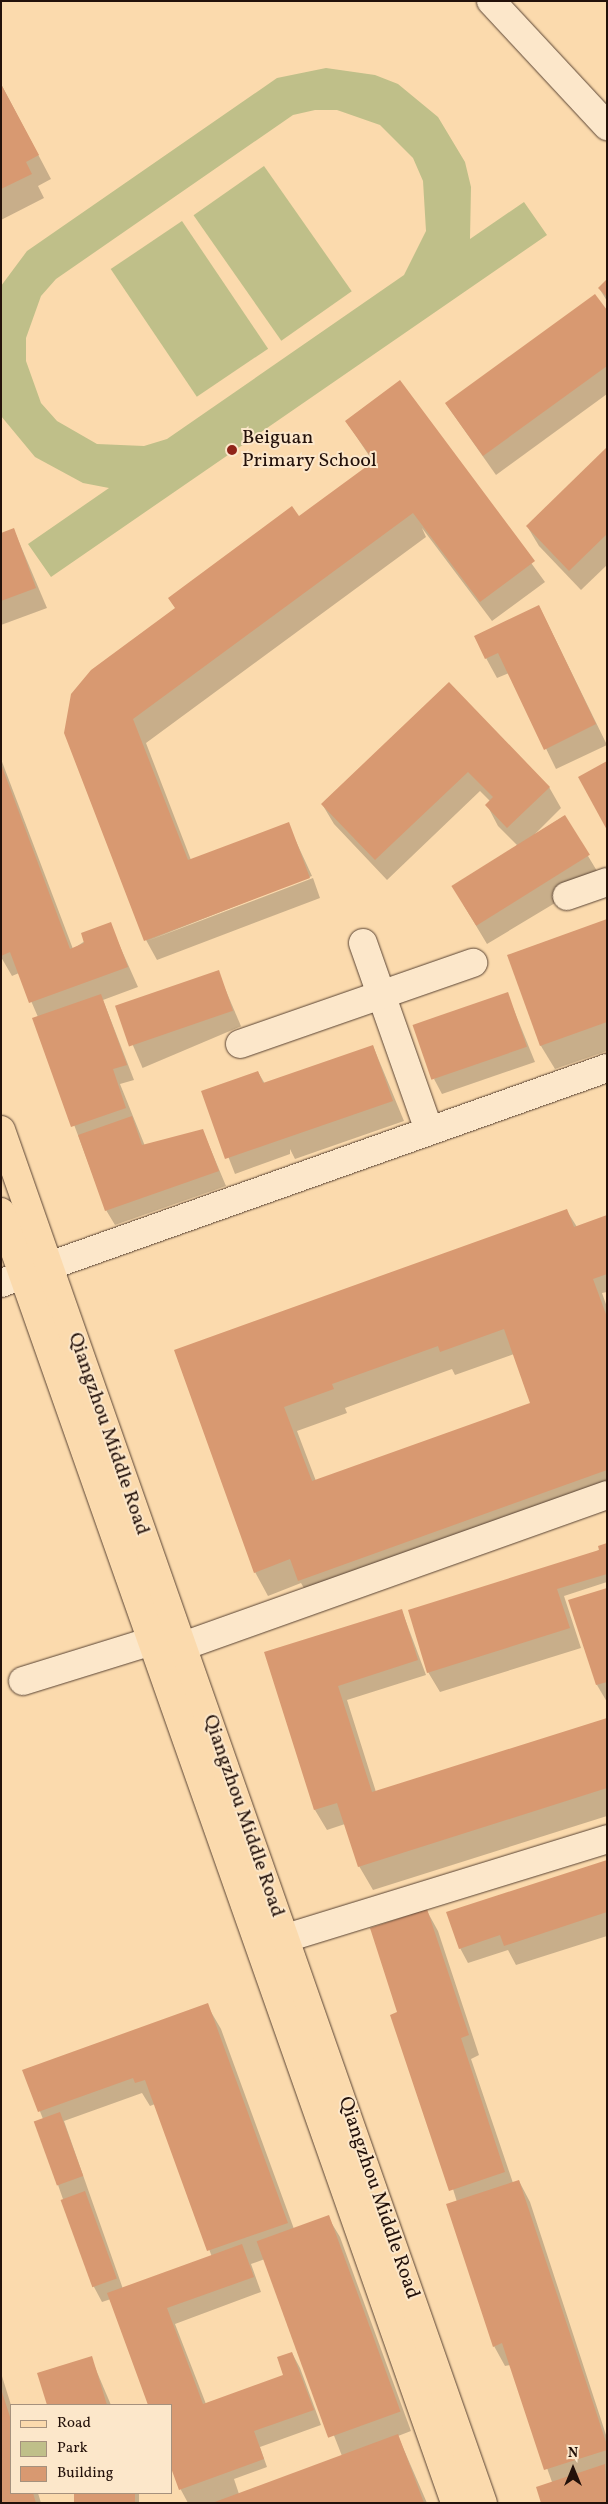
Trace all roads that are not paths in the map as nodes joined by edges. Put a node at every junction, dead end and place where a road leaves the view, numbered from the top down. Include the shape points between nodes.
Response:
1 (491, 1) edge
2 (607, 126) edge
3 (607, 882) edge
4 (567, 896) dead end
5 (364, 943) dead end
6 (473, 962) dead end
7 (381, 994) junction
8 (240, 1044) dead end
9 (607, 1068) edge
10 (1, 1130) edge
11 (429, 1130) junction
12 (1, 1212) edge
13 (48, 1264) junction
14 (12, 1278) edge
15 (607, 1495) edge
16 (152, 1641) junction
17 (183, 1646) junction
18 (23, 1682) dead end
19 (607, 1839) edge
20 (286, 1938) junction
21 (455, 2503) edge
22 (484, 2503) edge

1 - 2 street
3 - 4 street
5 - 7 street
6 - 7 street
7 - 8 street
7 - 11 street
9 - 11 street
10 - 13 main road, Qiangzhou Middle Road
11 - 13 street
12 - 14 main road, Qiangzhou Middle Road
13 - 14 street
13 - 17 main road, Qiangzhou Middle Road
14 - 16 main road, Qiangzhou Middle Road
15 - 17 street
16 - 18 street
16 - 21 main road, Qiangzhou Middle Road
17 - 20 main road, Qiangzhou Middle Road
19 - 20 street
20 - 22 main road, Qiangzhou Middle Road

